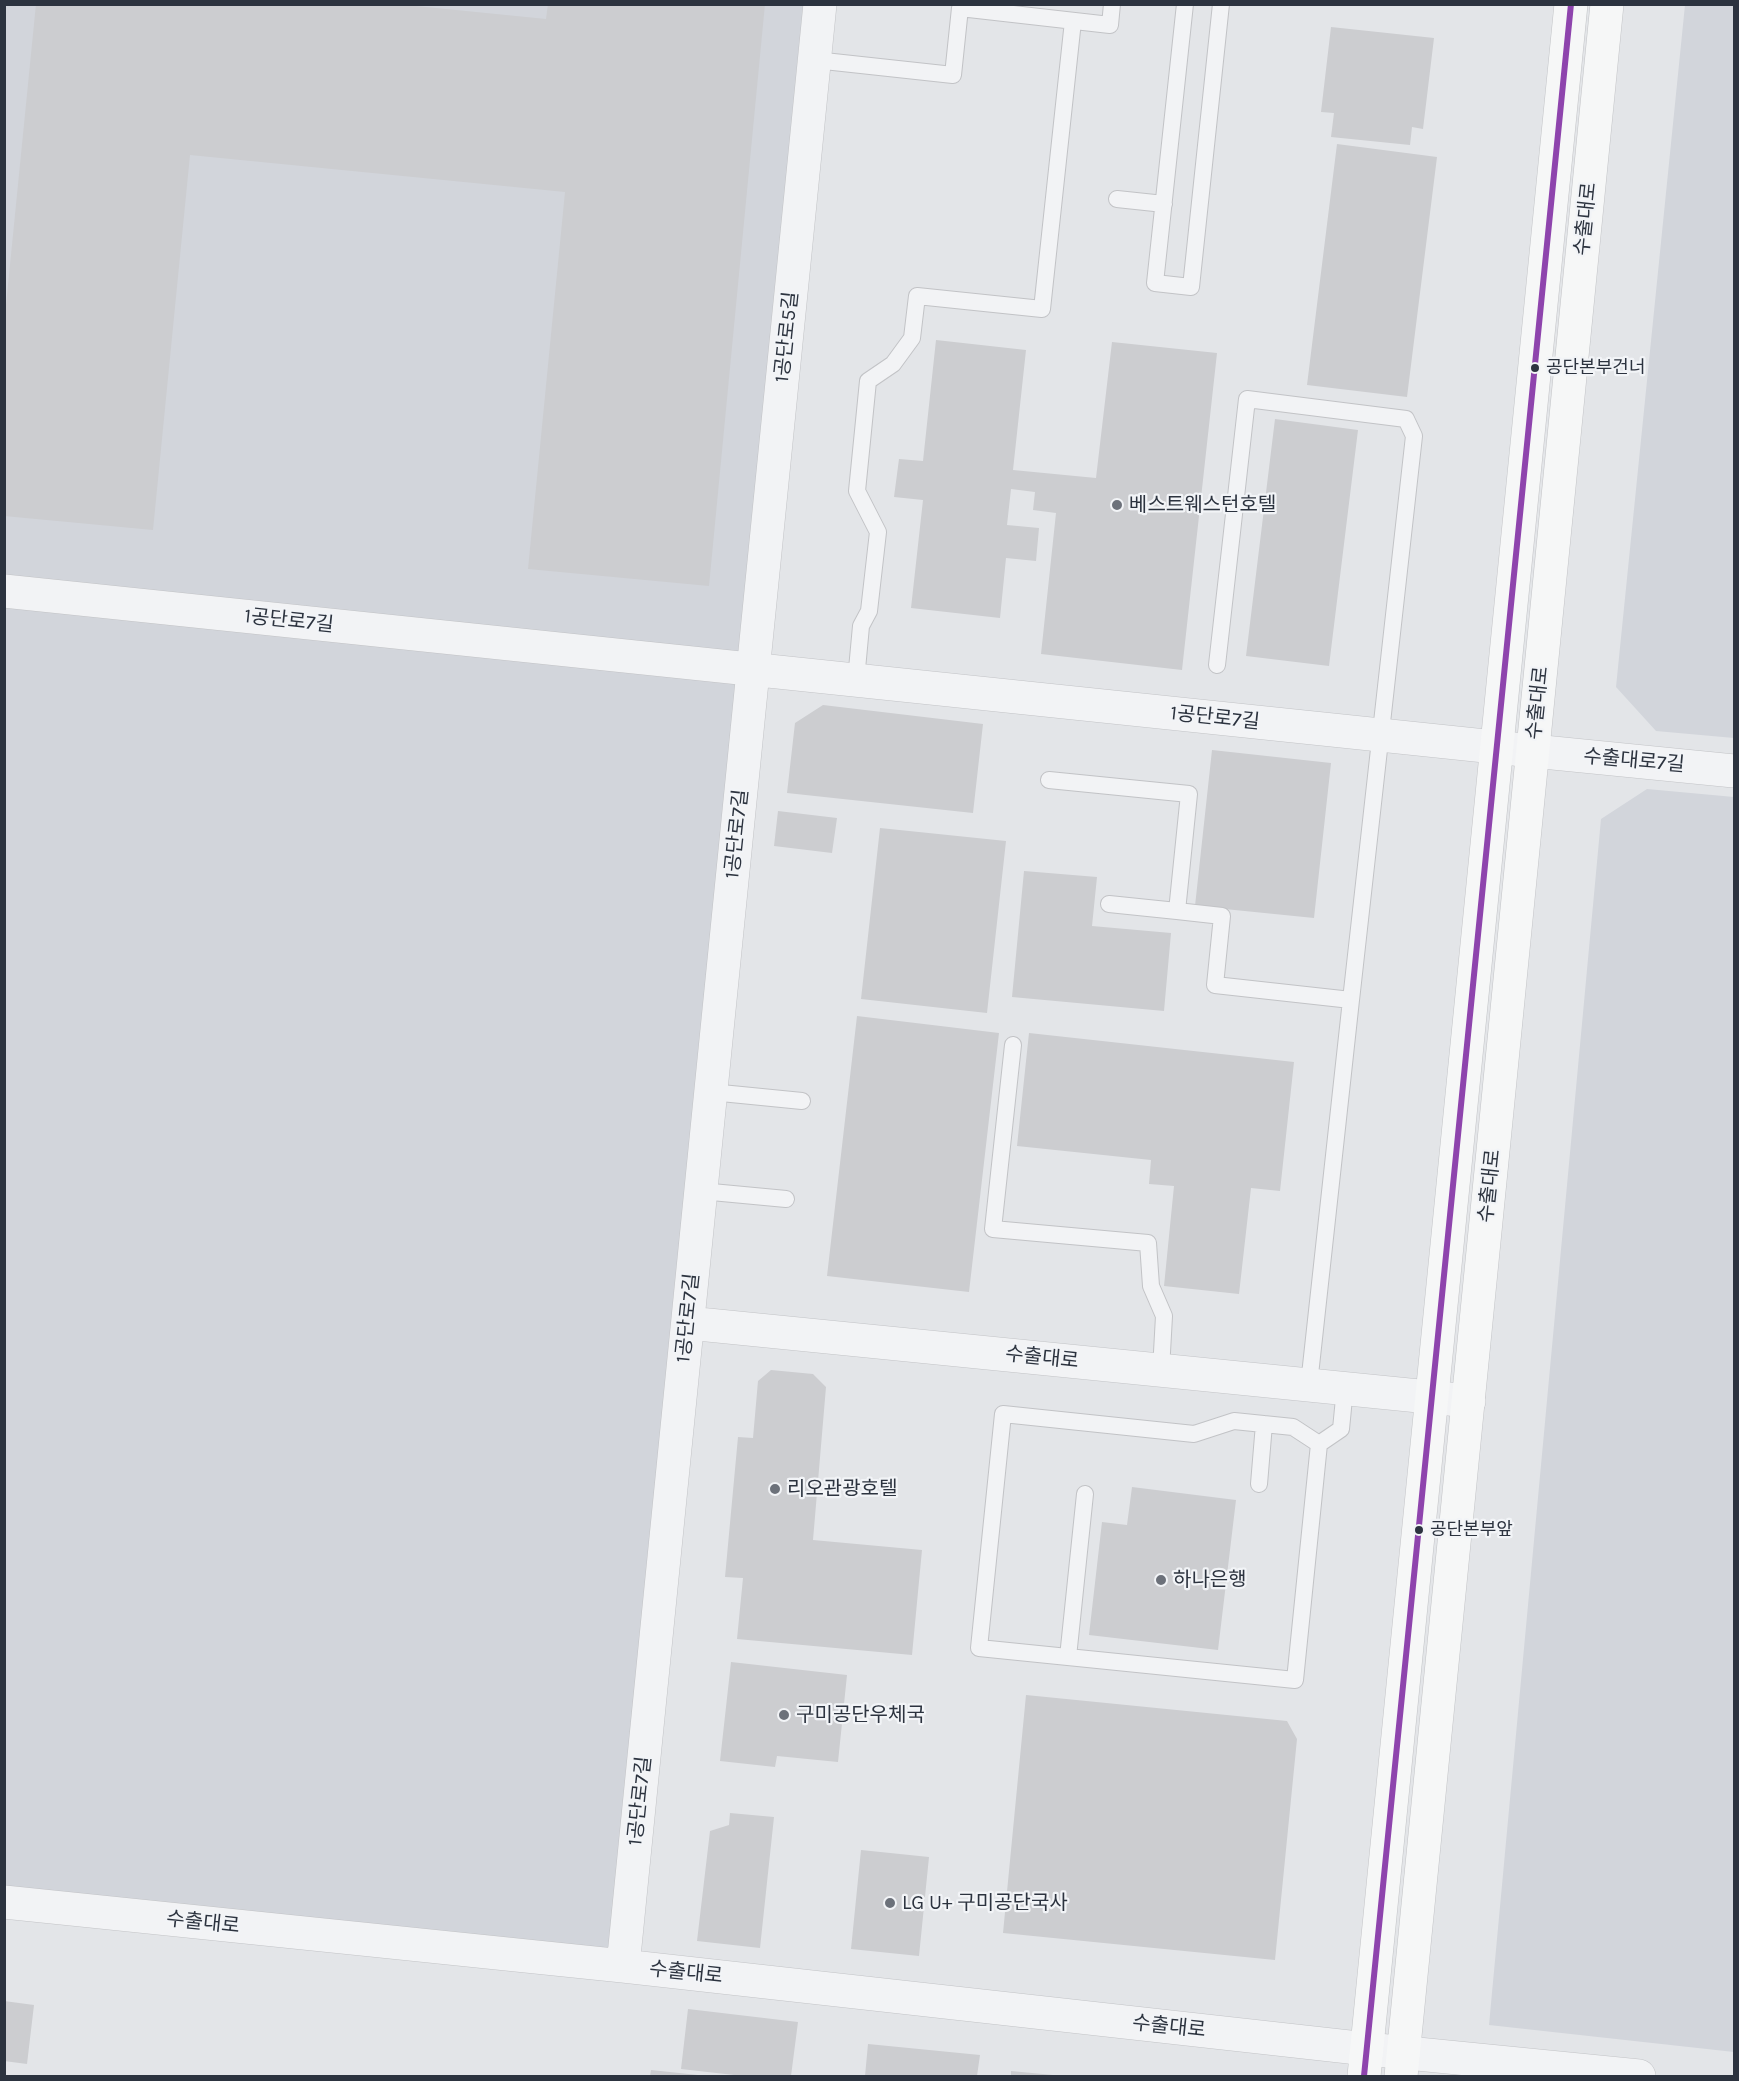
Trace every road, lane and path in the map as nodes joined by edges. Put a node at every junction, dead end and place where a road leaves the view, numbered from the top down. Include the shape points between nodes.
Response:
1 (820, 4) edge
2 (1112, 4) edge
3 (1185, 4) edge
4 (1221, 4) edge
5 (1571, 4) edge
6 (1608, 4) edge
7 (1073, 21) junction
8 (815, 60) junction
9 (1117, 199) dead end
10 (1164, 204) junction
11 (4, 591) edge
12 (1217, 665) dead end
13 (753, 669) junction
14 (856, 680) junction
15 (1379, 735) junction
16 (1497, 747) junction
17 (1533, 751) junction
18 (1734, 771) edge
19 (1049, 780) dead end
20 (1109, 904) dead end
21 (1177, 911) junction
22 (1351, 1000) junction
23 (1012, 1045) dead end
24 (711, 1092) junction
25 (802, 1101) dead end
26 (701, 1191) junction
27 (786, 1199) dead end
28 (688, 1323) junction
29 (1161, 1370) junction
30 (1310, 1384) junction
31 (1345, 1388) junction
32 (1431, 1397) junction
33 (1469, 1401) junction
34 (1264, 1424) junction
35 (1319, 1444) junction
36 (1258, 1484) dead end
37 (1085, 1494) dead end
38 (1068, 1657) junction
39 (4, 1902) edge
40 (623, 1966) junction
41 (1365, 2063) edge
42 (1402, 2065) edge
43 (1640, 2076) edge

1 - 8 street, 1공단로5길
2 - 7 lane via 1110,25
3 - 10 lane
4 - 10 lane via 1191,287 1155,283
5 - 16 main road, 수출대로
6 - 17 main road, 수출대로
7 - 8 lane via 960,8 953,75
7 - 14 lane via 1042,309 917,296 912,338 893,364 868,381 857,491 878,532
8 - 13 street, 1공단로5길
9 - 10 lane
11 - 13 street, 1공단로7길
12 - 15 lane via 1247,399 1406,419 1414,435
13 - 14 street, 1공단로7길
13 - 24 street, 1공단로7길
14 - 15 street, 1공단로7길
15 - 16 street, 1공단로7길
15 - 22 lane
16 - 17 street, 1공단로7길
16 - 32 main road, 수출대로
17 - 18 street, 수출대로7길
17 - 33 main road, 수출대로
19 - 21 lane via 1189,794
20 - 21 lane
21 - 22 lane via 1222,916 1215,985
22 - 30 lane
23 - 29 lane via 993,1229 1148,1243 1151,1286 1164,1317
24 - 25 lane
24 - 26 street, 1공단로7길
26 - 27 lane
26 - 28 street, 1공단로7길
28 - 29 street, 수출대로
28 - 40 street, 1공단로7길
29 - 30 street, 수출대로
30 - 31 street, 수출대로
31 - 32 street, 수출대로
31 - 35 lane via 1341,1429
32 - 33 street, 수출대로
32 - 41 main road, 수출대로
33 - 42 main road, 수출대로
34 - 35 lane via 1293,1428
34 - 36 lane
34 - 38 lane via 1234,1421 1194,1434 1003,1414 979,1648
35 - 38 lane via 1295,1680
37 - 38 lane
39 - 40 street, 수출대로
40 - 41 street, 수출대로
41 - 42 street
42 - 43 street

